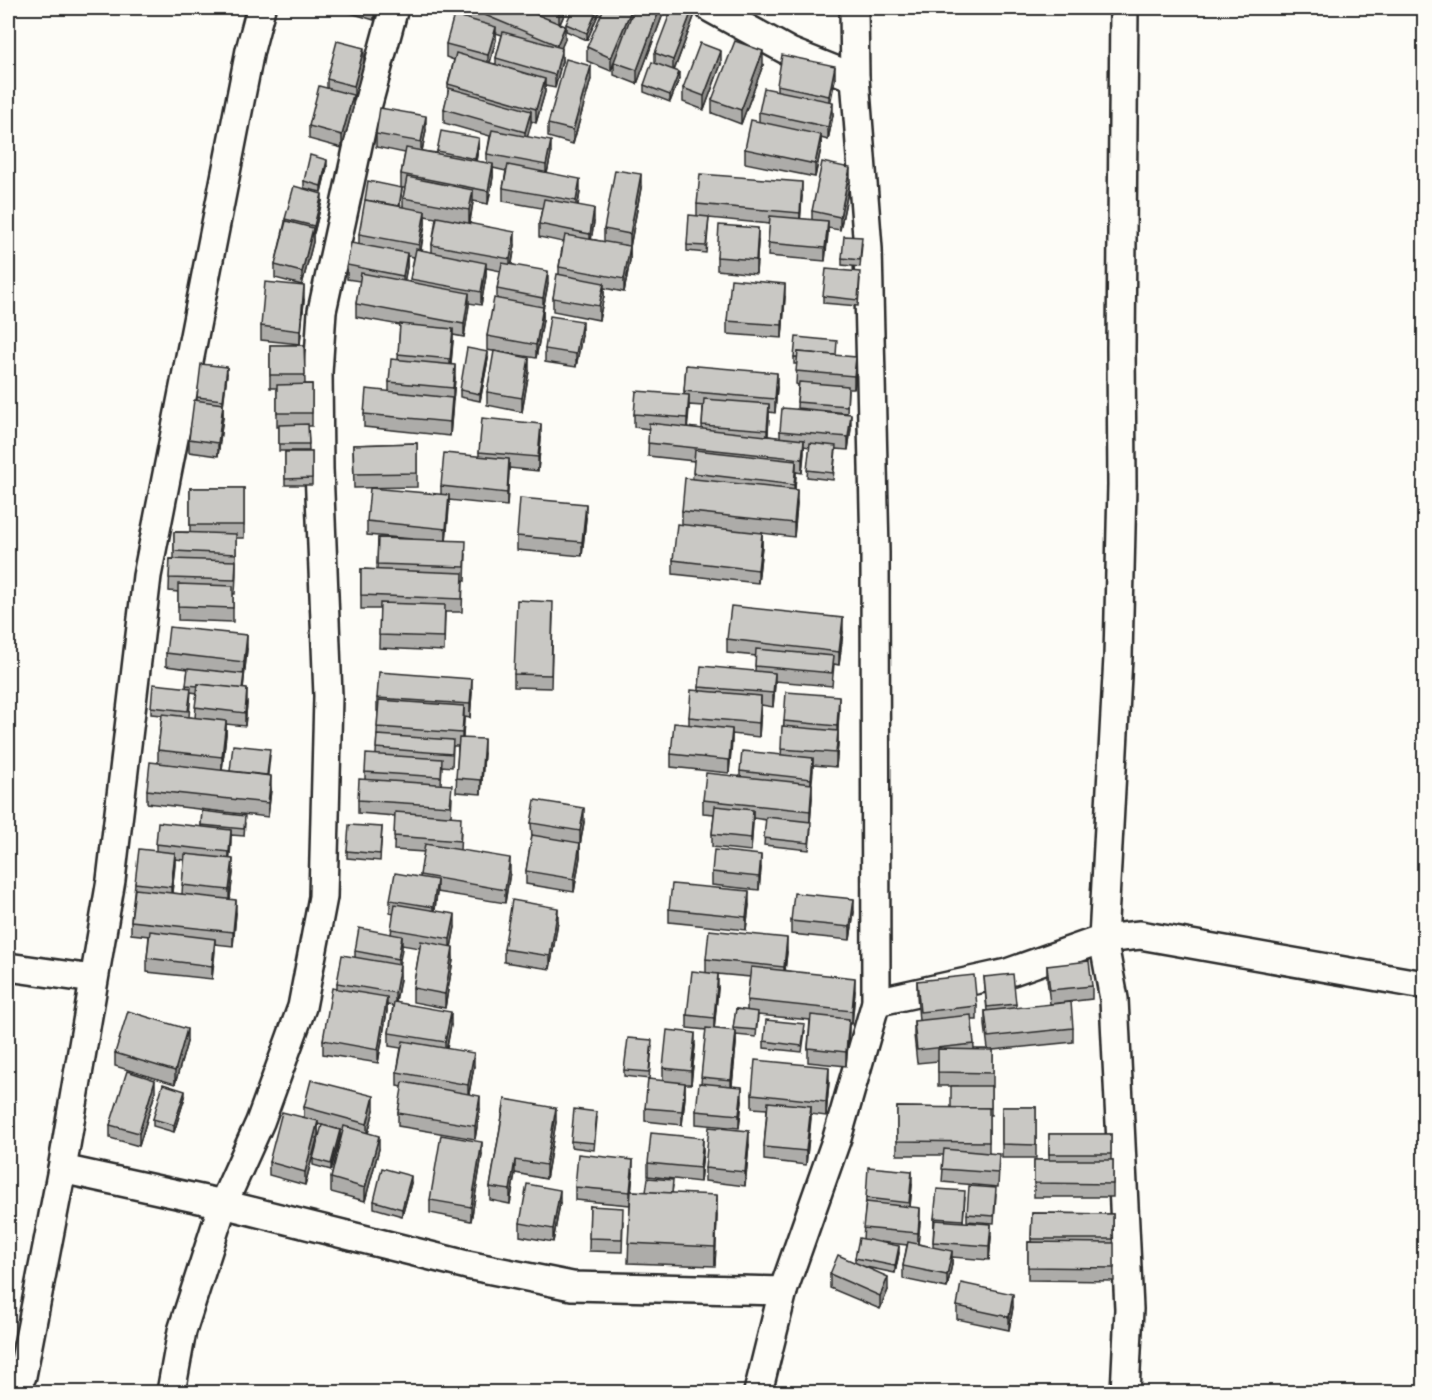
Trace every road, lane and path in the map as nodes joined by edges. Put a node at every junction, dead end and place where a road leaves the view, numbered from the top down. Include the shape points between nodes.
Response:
1 (261, 8) edge
2 (394, 8) edge
3 (710, 8) edge
4 (854, 8) edge
5 (1124, 8) edge
6 (855, 78) junction
7 (1103, 939) junction
8 (8, 967) edge
9 (93, 979) junction
10 (1425, 985) edge
11 (876, 1002) junction
12 (63, 1169) junction
13 (223, 1204) junction
14 (783, 1291) junction
15 (22, 1376) dead end
16 (171, 1392) edge
17 (758, 1392) edge
18 (1125, 1392) edge

1 - 9 street via 147,576 111,880
2 - 13 street via 363,122 322,311 319,457 328,696 323,897 302,1007 260,1122
3 - 6 street via 790,52
4 - 6 street
5 - 7 street via 1120,600
6 - 11 street via 868,249 873,459
7 - 10 street via 1140,935
7 - 11 street via 1007,973
7 - 18 street via 1114,999 1129,1309
8 - 9 street
9 - 12 street
11 - 14 street via 837,1138
12 - 13 street
12 - 15 street
13 - 14 street via 467,1265 572,1286
13 - 16 street via 182,1331
14 - 17 street

